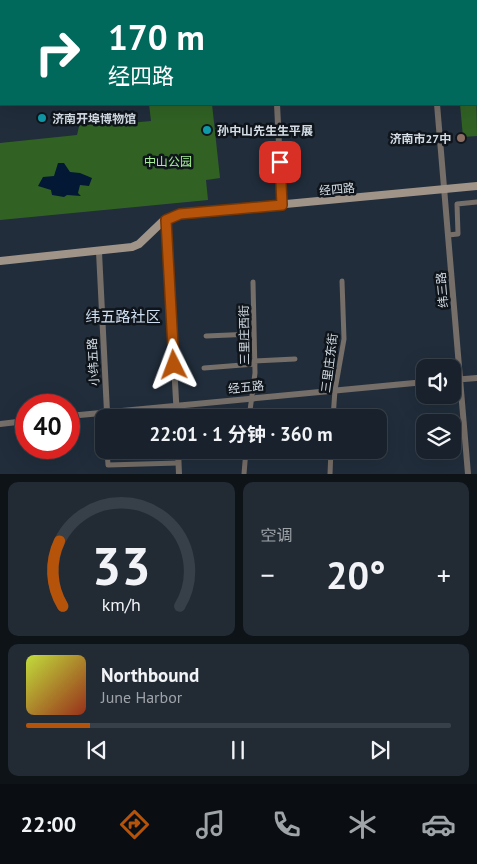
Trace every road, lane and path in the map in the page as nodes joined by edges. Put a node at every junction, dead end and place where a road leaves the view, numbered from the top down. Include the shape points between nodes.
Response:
1 (278, 105) edge
2 (437, 105) edge
3 (477, 186) edge
4 (444, 190) junction
5 (477, 202) edge
6 (282, 205) junction
7 (166, 220) junction
8 (448, 235) junction
9 (98, 252) junction
10 (0, 261) edge
11 (342, 281) dead end
12 (253, 282) dead end
13 (254, 334) junction
14 (206, 336) dead end
15 (295, 359) dead end
16 (459, 359) edge
17 (255, 362) junction
18 (204, 368) dead end
19 (477, 378) edge
20 (461, 379) joint
21 (416, 383) edge
22 (335, 390) junction
23 (251, 398) junction
24 (176, 405) junction
25 (107, 409) edge
26 (148, 409) edge
27 (176, 409) edge
28 (250, 409) edge
29 (334, 409) edge
30 (95, 415) edge
31 (80, 416) edge
32 (15, 422) edge
33 (0, 424) edge
34 (108, 459) edge
35 (245, 459) edge
36 (331, 459) edge
37 (178, 462) joint
38 (179, 474) edge
39 (244, 474) edge
40 (330, 474) edge
41 (468, 474) edge

1 - 6 street
2 - 4 street, 纬三路
3 - 4 main road, 经四路
4 - 6 main road, 经四路
4 - 8 street, 纬三路
5 - 8 street via 457,204 458,234
6 - 7 main road, 经四路 via 180,214
7 - 9 main road, 经四路 via 139,244
7 - 24 street
8 - 16 street, 纬三路
9 - 10 main road, 经四路
9 - 25 street, 小纬五路
11 - 22 street, 三里庄东街 via 344,339
12 - 13 street, 三里庄西街
13 - 14 street
13 - 17 street, 三里庄西街
15 - 17 street
17 - 18 street
17 - 23 street, 三里庄西街
19 - 20 street
20 - 41 street, 纬三路
21 - 22 street, 经五路
22 - 23 street, 经五路
22 - 29 street, 三里庄东街
23 - 24 street, 经五路
23 - 28 street, 三里庄西街
24 - 26 street, 经五路
24 - 27 street
30 - 31 street, 经五路
32 - 33 street
34 - 37 street via 108,465
35 - 39 street
36 - 40 street
37 - 38 street

